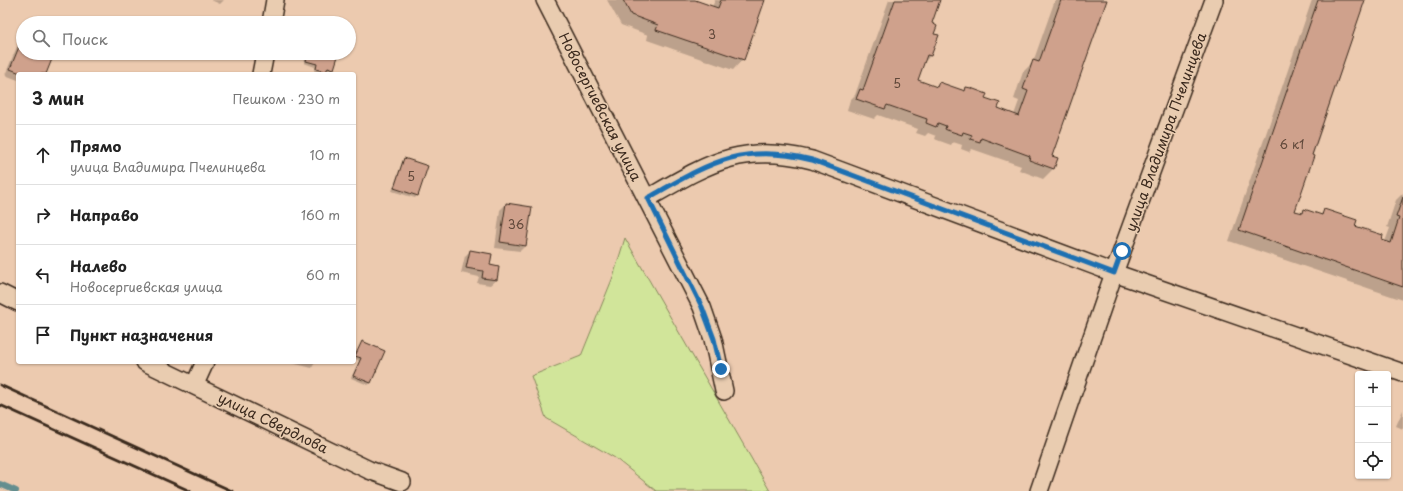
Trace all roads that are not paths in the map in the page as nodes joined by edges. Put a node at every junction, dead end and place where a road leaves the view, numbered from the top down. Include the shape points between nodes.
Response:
1 (275, 0) edge
2 (545, 0) edge
3 (1214, 0) edge
4 (272, 16) edge
5 (264, 60) edge
6 (261, 72) edge
7 (648, 198) junction
8 (1114, 273) junction
9 (0, 293) edge
10 (16, 301) edge
11 (150, 364) edge
12 (204, 364) edge
13 (1403, 373) edge
14 (195, 384) junction
15 (724, 391) dead end
16 (402, 482) dead end
17 (1039, 491) edge

1 - 4 street
2 - 7 street, Новосергиевская улица
3 - 8 street, улица Владимира Пчелинцева
5 - 6 street
7 - 8 street via 694,172 738,155 794,155
7 - 15 street, Новосергиевская улица via 702,307 714,339
8 - 13 street
8 - 17 street, улица Владимира Пчелинцева
9 - 10 street
11 - 14 street, улица Свердлова
12 - 14 street
14 - 16 street, улица Свердлова via 369,470

